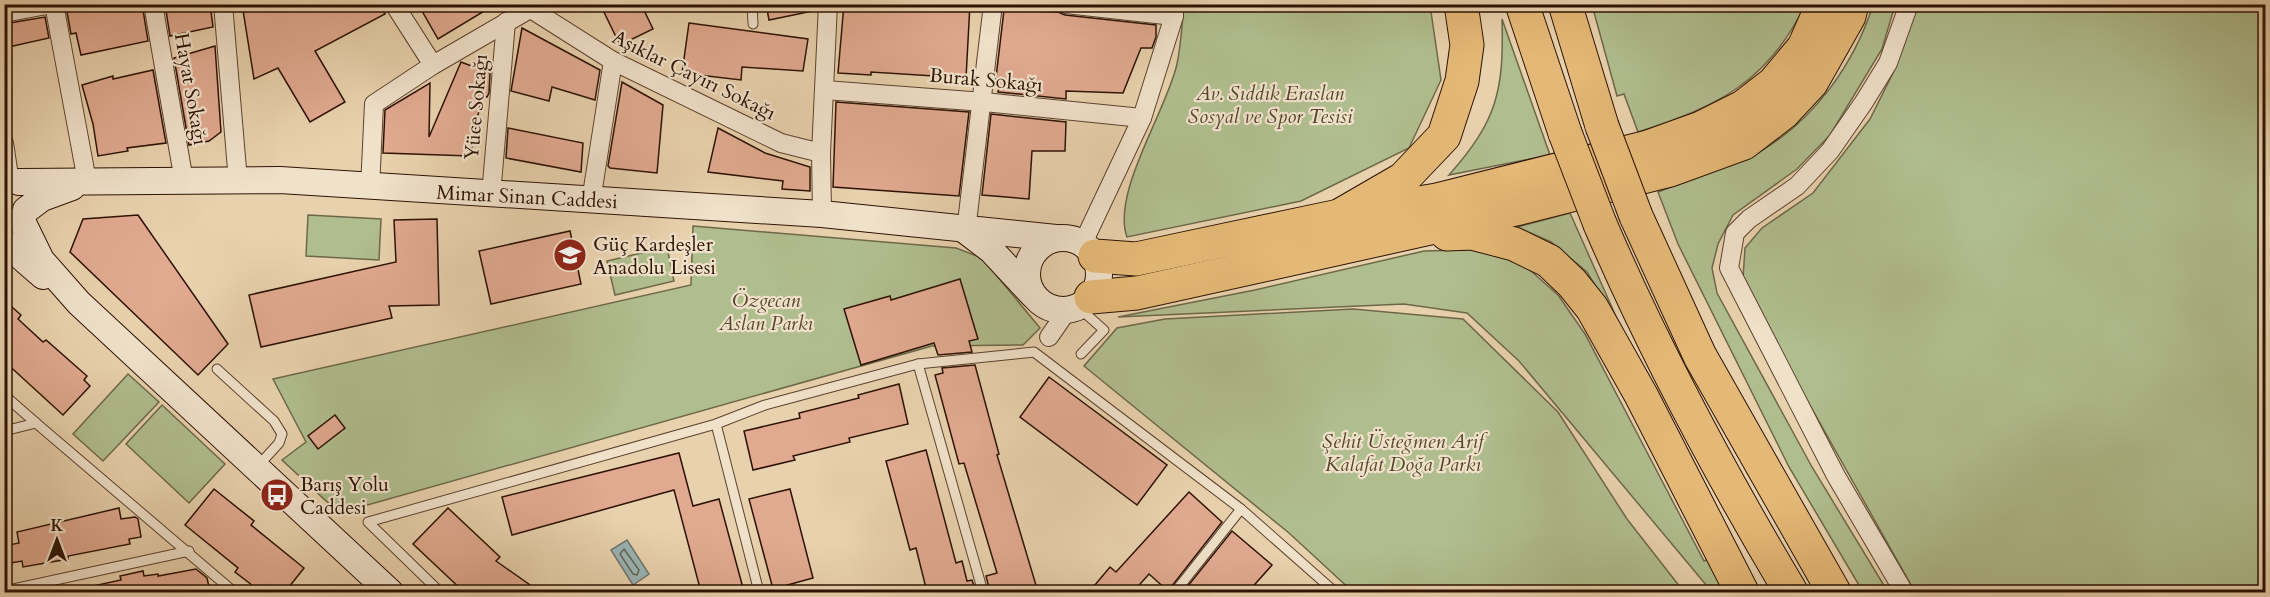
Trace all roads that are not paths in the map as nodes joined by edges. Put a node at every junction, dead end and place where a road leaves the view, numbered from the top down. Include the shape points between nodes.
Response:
1 (53, 4) edge
2 (153, 4) edge
3 (223, 4) edge
4 (394, 4) edge
5 (752, 4) edge
6 (828, 4) edge
7 (993, 4) edge
8 (1066, 4) edge
9 (1461, 4) edge
10 (1522, 4) edge
11 (1565, 4) edge
12 (1578, 4) edge
13 (1823, 4) edge
14 (1851, 4) edge
15 (1909, 4) edge
16 (525, 7) edge
17 (1174, 10) edge
18 (4, 13) edge
19 (506, 22) junction
20 (753, 24) dead end
21 (613, 61) junction
22 (433, 65) junction
23 (1587, 74) junction
24 (825, 90) junction
25 (984, 102) junction
26 (1142, 118) junction
27 (4, 142) edge
28 (821, 153) junction
29 (11, 178) edge
30 (87, 181) junction
31 (184, 181) junction
32 (238, 181) junction
33 (370, 188) junction
34 (491, 195) junction
35 (591, 201) junction
36 (822, 214) junction
37 (1339, 216) junction
38 (17, 219) edge
39 (966, 231) junction
40 (1056, 238) junction
41 (4, 242) edge
42 (1089, 250) junction
43 (1309, 254) junction
44 (1034, 297) junction
45 (79, 303) junction
46 (1079, 305) junction
47 (1049, 337) joint
48 (1034, 352) junction
49 (1081, 354) dead end
50 (918, 363) junction
51 (217, 369) dead end
52 (4, 395) edge
53 (36, 423) junction
54 (716, 424) junction
55 (4, 431) edge
56 (257, 467) junction
57 (1241, 509) junction
58 (189, 551) junction
59 (4, 591) edge
60 (234, 592) edge
61 (390, 592) edge
62 (440, 592) edge
63 (759, 592) edge
64 (983, 592) edge
65 (1175, 592) edge
66 (1335, 592) edge
67 (1742, 592) edge
68 (1791, 592) edge
69 (1834, 592) edge
70 (1904, 592) edge

1 - 18 street
1 - 30 street
2 - 31 street, Hayat Sokağı
3 - 32 street
4 - 22 street
5 - 20 lane
6 - 24 street
7 - 25 street
8 - 17 street
9 - 37 highway via 1467,45 1462,81 1444,136 1403,178
10 - 68 highway, bridge via 1600,224 1675,387 1721,475
11 - 23 highway
12 - 23 highway
13 - 37 highway via 1804,47 1774,83 1743,107 1701,128 1648,147 1437,200
14 - 43 highway via 1844,25 1811,83 1783,113 1744,142 1659,173
15 - 70 street via 1888,63 1864,102 1830,151 1797,186 1735,233 1729,268 1836,476
16 - 19 street
16 - 21 street, Aşıklar Çayırı Sokağı
17 - 26 street
19 - 22 street
19 - 34 street, Yüce Sokağı
21 - 28 street, Aşıklar Çayırı Sokağı via 781,143
21 - 35 street
22 - 33 street via 374,104
23 - 69 highway, bridge via 1636,216 1700,356
24 - 25 street, Burak Sokağı
24 - 28 street
25 - 26 street, Burak Sokağı
25 - 39 street
26 - 42 street
27 - 29 street
28 - 36 street
29 - 30 main road, Mimar Sinan Caddesi
29 - 38 main road via 27,195
30 - 31 main road, Mimar Sinan Caddesi
30 - 38 main road via 42,198
31 - 32 main road, Mimar Sinan Caddesi
32 - 33 main road, Mimar Sinan Caddesi via 280,180
33 - 34 main road, Mimar Sinan Caddesi
34 - 35 main road, Mimar Sinan Caddesi
35 - 36 main road, Mimar Sinan Caddesi
36 - 39 main road, Mimar Sinan Caddesi
37 - 42 highway via 1136,259
38 - 45 main road via 41,260
39 - 40 main road, Mimar Sinan Caddesi
39 - 44 main road via 991,250
40 - 42 main road via 1065,238
40 - 44 main road via 1037,248 1030,257 1026,278
41 - 45 main road
42 - 46 main road via 1100,277
43 - 46 highway
43 - 67 highway via 1416,236 1472,233 1514,244 1549,261 1592,308
44 - 46 main road via 1043,305
45 - 56 main road
46 - 47 street
46 - 49 lane via 1104,330
47 - 48 lane
48 - 50 lane
48 - 57 lane
50 - 54 lane via 765,405
50 - 64 lane
51 - 56 lane via 274,421 282,434 279,443
52 - 53 lane
53 - 55 lane
53 - 58 lane
54 - 62 lane via 368,522
54 - 63 lane
56 - 61 main road
57 - 65 lane
57 - 66 lane
58 - 59 lane
58 - 60 lane

